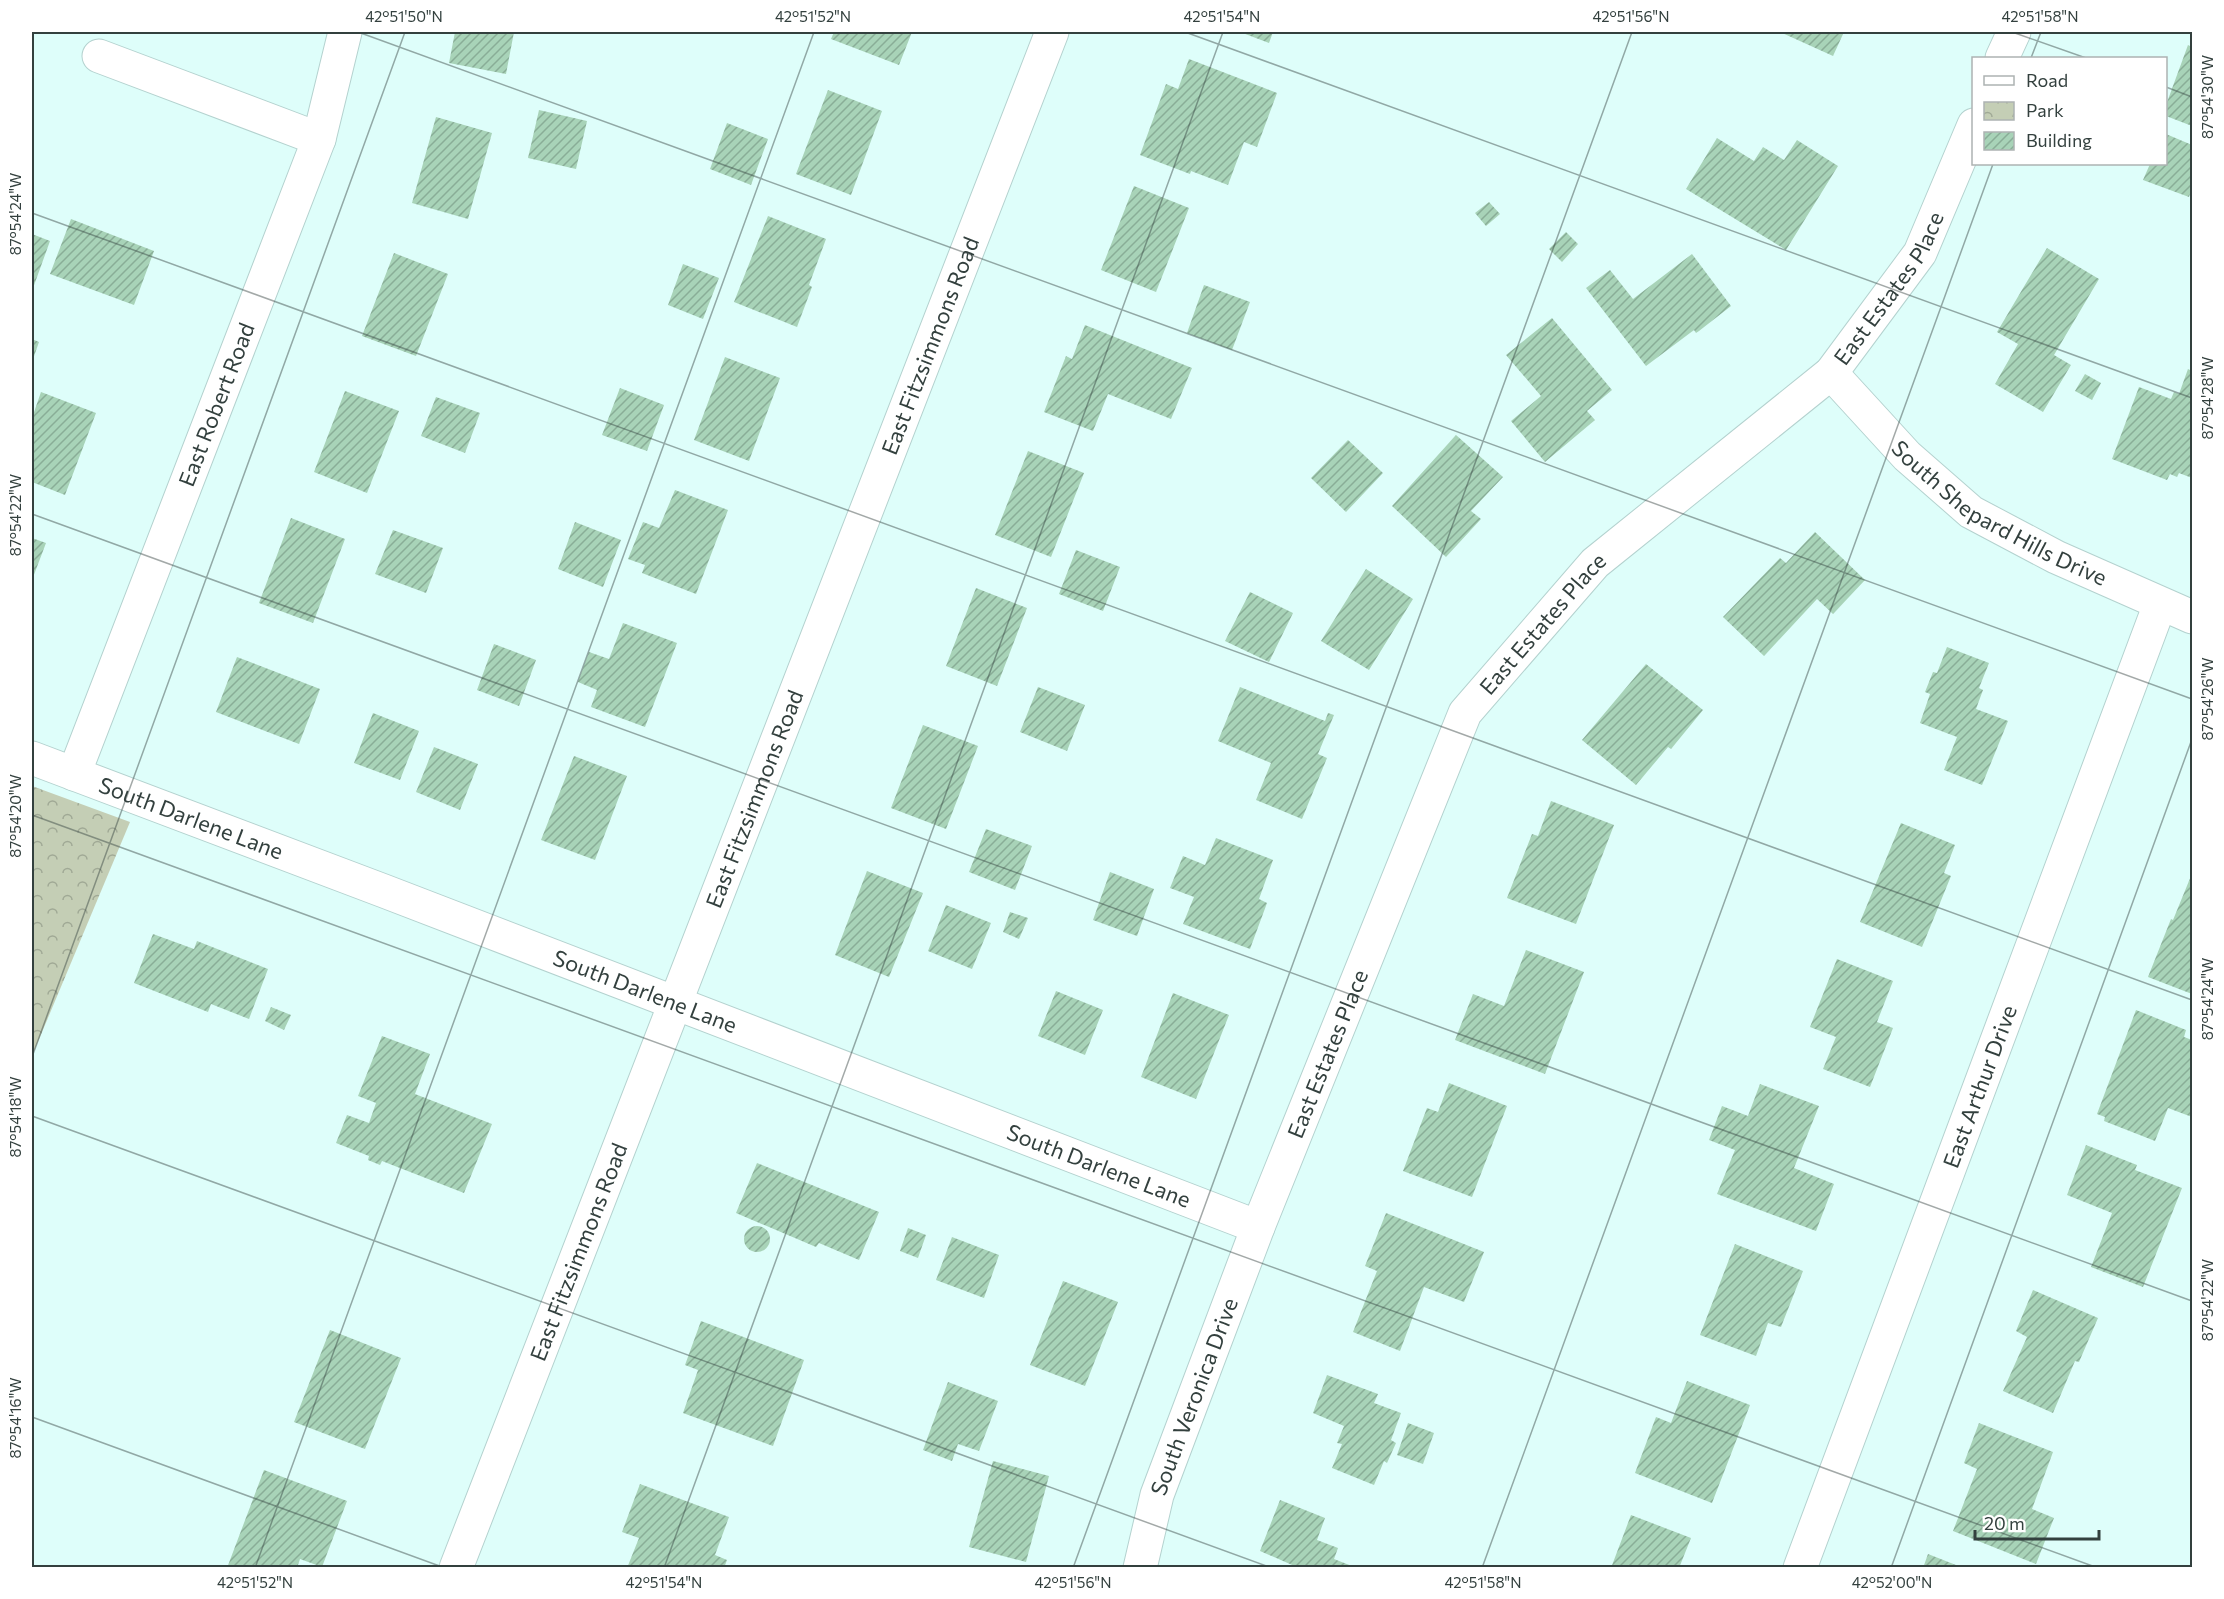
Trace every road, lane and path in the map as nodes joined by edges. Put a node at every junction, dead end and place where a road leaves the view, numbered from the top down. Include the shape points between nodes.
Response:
1 (345, 32) edge
2 (1052, 32) edge
3 (2014, 32) edge
4 (99, 56) dead end
5 (2002, 57) edge
6 (1972, 130) edge
7 (319, 139) junction
8 (1831, 373) junction
9 (2160, 604) junction
10 (2193, 617) edge
11 (32, 758) edge
12 (74, 774) junction
13 (674, 1002) junction
14 (1258, 1227) junction
15 (456, 1568) edge
16 (1140, 1568) edge
17 (1800, 1568) edge

1 - 7 street, East Robert Road
2 - 13 street, East Fitzsimmons Road
3 - 5 street
4 - 7 street
6 - 8 street, East Estates Place via 1920,253
7 - 12 street, East Robert Road
8 - 9 street, South Shepard Hills Drive via 1907,456 1971,512 2056,557
8 - 14 street, East Estates Place via 1595,562 1465,713
9 - 10 street, South Shepard Hills Drive
9 - 17 street, East Arthur Drive
11 - 12 street, South Darlene Lane
12 - 13 street, South Darlene Lane
13 - 14 street, South Darlene Lane
13 - 15 street, East Fitzsimmons Road
14 - 16 street, South Veronica Drive via 1157,1496

